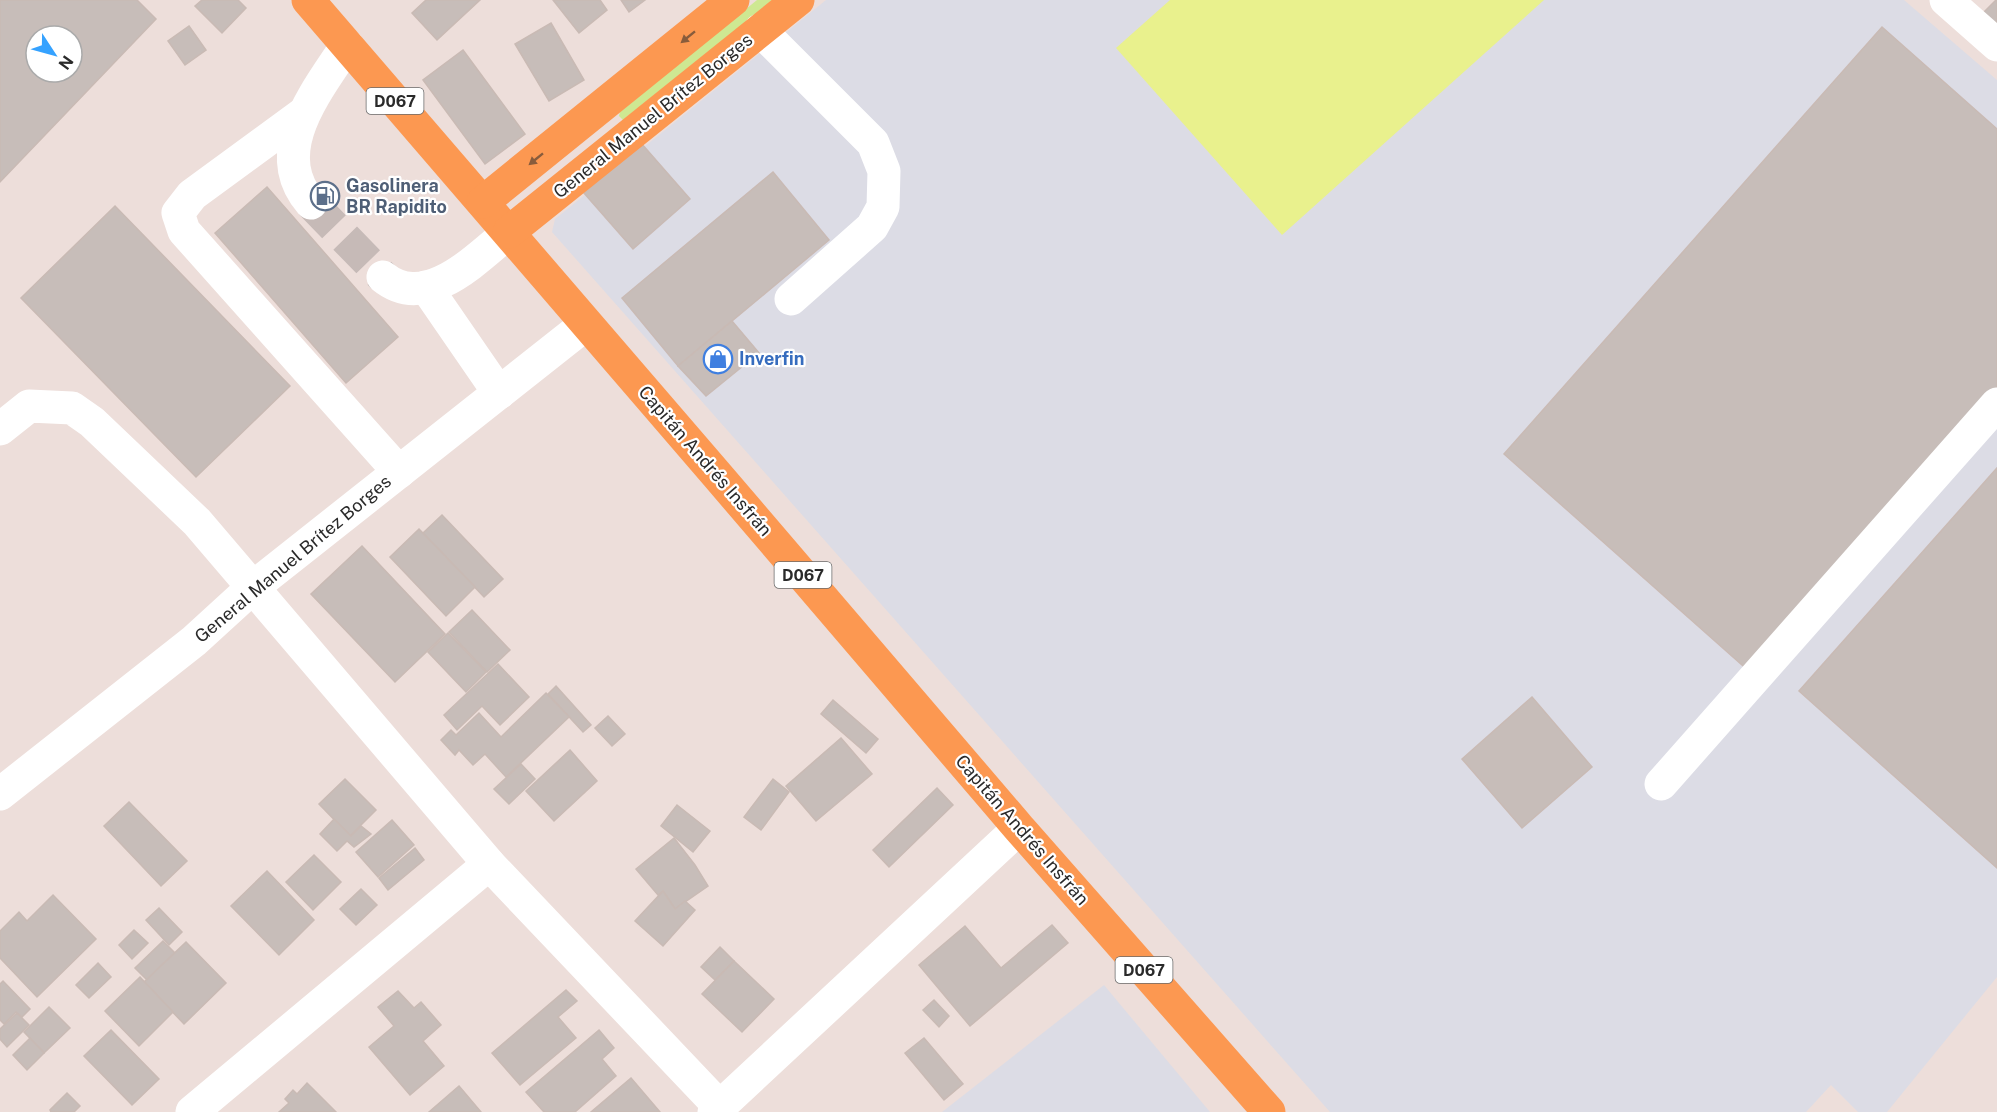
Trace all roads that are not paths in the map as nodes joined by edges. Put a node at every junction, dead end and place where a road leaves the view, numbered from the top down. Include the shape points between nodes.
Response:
1 (308, 0) edge
2 (734, 0) edge
3 (798, 0) edge
4 (1946, 0) edge
5 (760, 30) junction
6 (347, 45) junction
7 (1997, 45) edge
8 (304, 113) junction
9 (483, 202) junction
10 (311, 203) tunnel mouth
11 (509, 232) junction
12 (382, 277) tunnel mouth
13 (426, 287) junction
14 (791, 299) dead end
15 (586, 324) junction
16 (499, 393) junction
17 (1997, 404) edge
18 (0, 429) edge
19 (399, 472) junction
20 (252, 588) junction
21 (1661, 784) dead end
22 (0, 794) edge
23 (1019, 828) junction
24 (489, 864) junction
25 (717, 1109) edge
26 (192, 1112) edge
27 (1269, 1112) edge

1 - 6 main road, Capitán Andrés Insfrán / D067
2 -> 9 main road
3 - 5 main road, General Manuel Brítez Borges
4 - 7 street
5 - 11 main road, General Manuel Brítez Borges
5 - 14 street via 873,143 884,171 883,207 872,226
6 - 8 street
6 - 9 main road, Capitán Andrés Insfrán / D067
8 - 10 street via 294,145 294,167
8 - 19 street via 192,195 178,213 184,231
9 - 11 main road, Capitán Andrés Insfrán / D067
11 - 13 street via 446,281
11 - 15 main road, Capitán Andrés Insfrán / D067
12 - 13 street via 408,289
13 - 16 street
15 - 16 street, General Manuel Brítez Borges
15 - 23 main road, Capitán Andrés Insfrán / D067
16 - 19 street, General Manuel Brítez Borges
17 - 21 street
18 - 20 street via 29,406 72,408 92,422 196,522
19 - 20 street, General Manuel Brítez Borges
20 - 22 street, General Manuel Brítez Borges via 194,641
20 - 24 street
23 - 25 street
23 - 27 main road, Capitán Andrés Insfrán / D067
24 - 25 street
24 - 26 street

